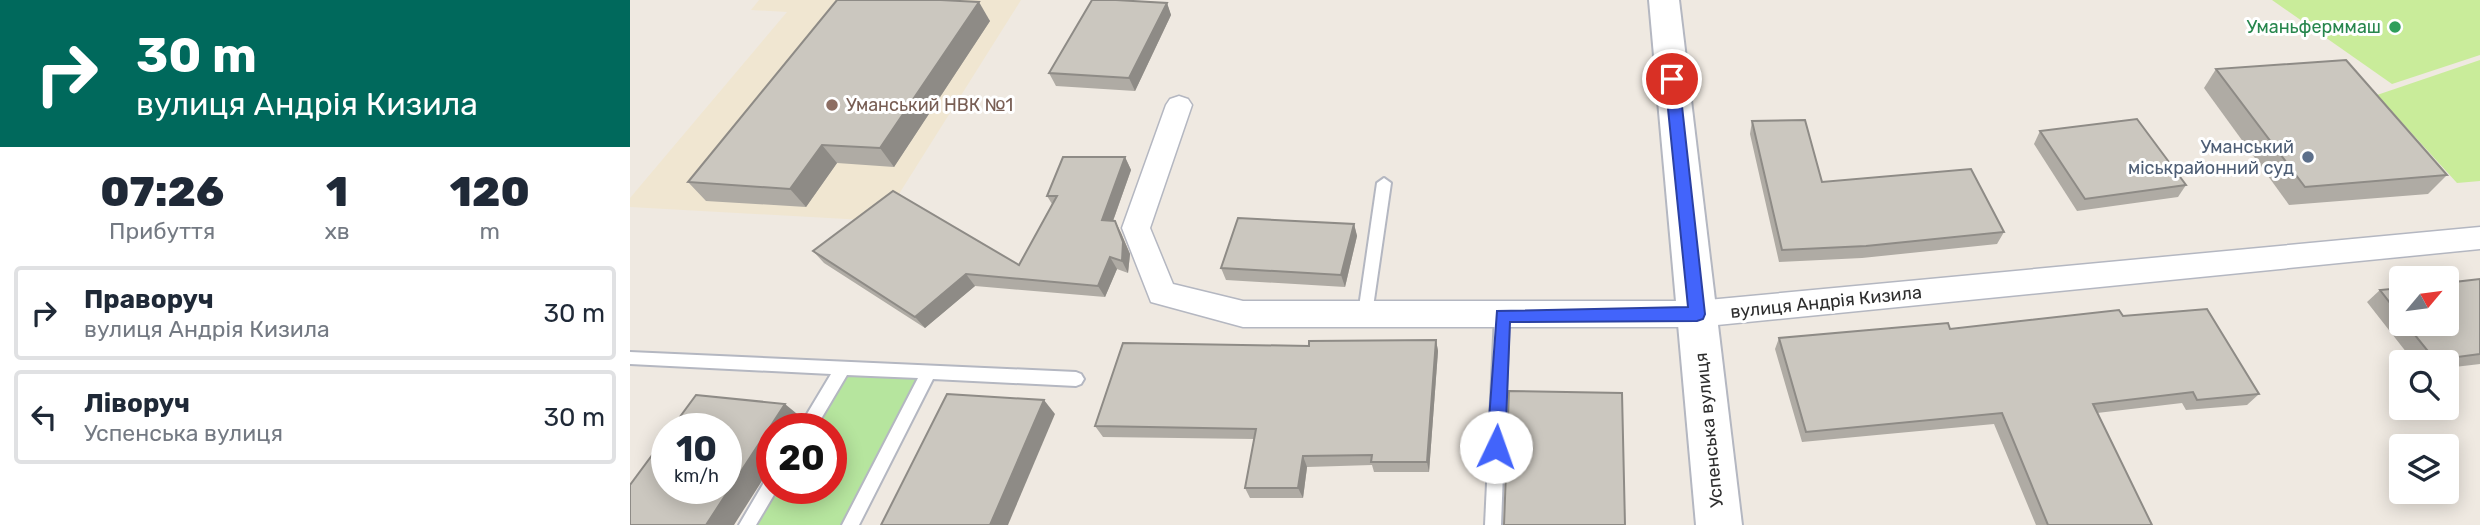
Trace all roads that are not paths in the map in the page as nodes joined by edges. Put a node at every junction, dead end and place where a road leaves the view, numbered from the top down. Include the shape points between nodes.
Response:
1 (1664, 0) edge
2 (1179, 105) dead end
3 (1384, 183) dead end
4 (2480, 238) edge
5 (1365, 314) junction
6 (1697, 314) junction
7 (1502, 316) junction
8 (630, 358) edge
9 (843, 368) junction
10 (929, 372) junction
11 (1076, 379) dead end
12 (816, 413) edge
13 (760, 504) edge
14 (747, 525) edge
15 (850, 525) edge
16 (1493, 525) edge
17 (1719, 525) edge

1 - 6 street, Успенська вулиця
2 - 5 street, вулиця Андрія Кизила via 1136,228 1163,293 1243,314
3 - 5 lane
4 - 6 street, вулиця Андрія Кизила
5 - 7 street, вулиця Андрія Кизила
6 - 7 street, вулиця Андрія Кизила
6 - 17 street, Успенська вулиця
7 - 16 lane
8 - 9 lane
9 - 10 lane
9 - 12 lane
10 - 11 lane
10 - 15 lane
13 - 14 lane

